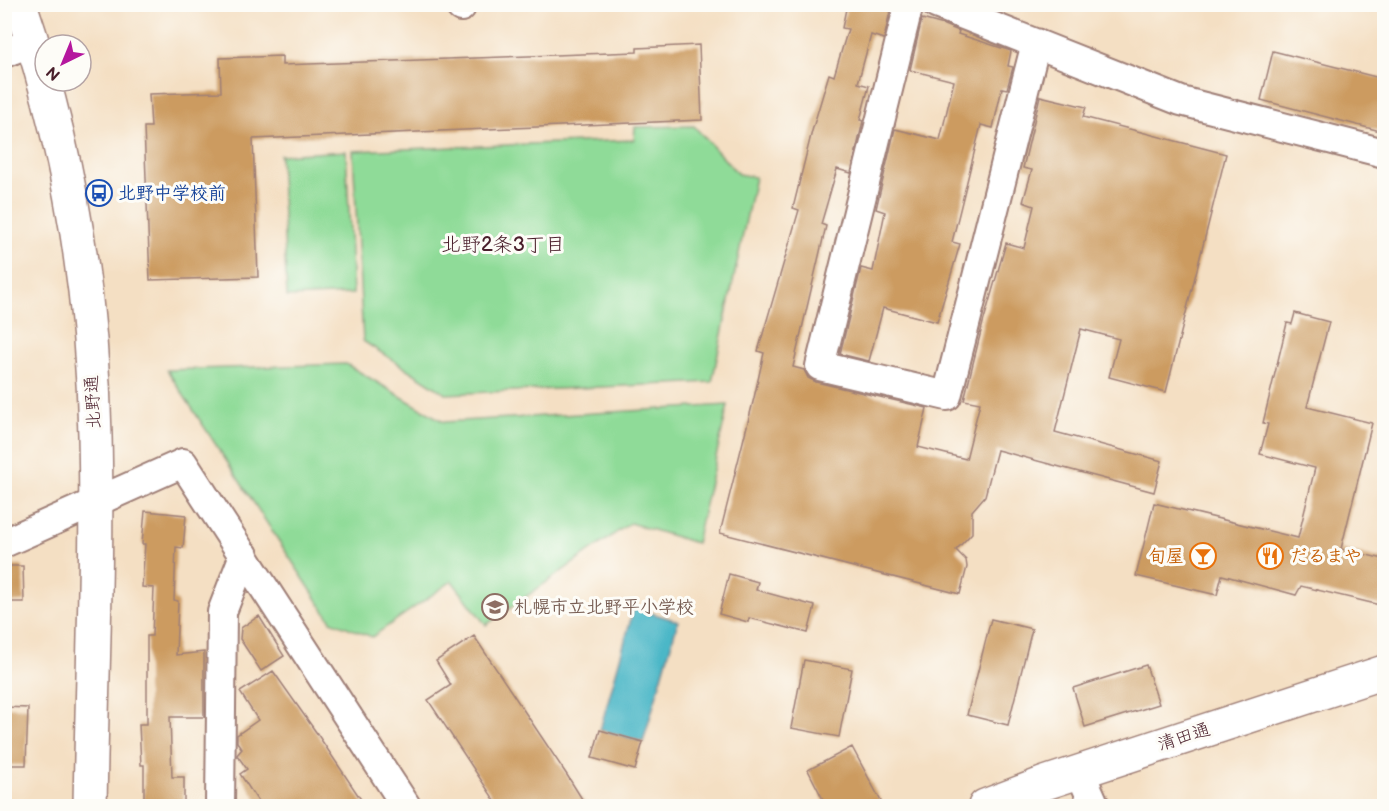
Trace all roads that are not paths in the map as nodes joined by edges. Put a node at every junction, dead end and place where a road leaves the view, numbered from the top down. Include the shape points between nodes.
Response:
1 (20, 4) edge
2 (909, 4) edge
3 (936, 4) edge
4 (1036, 43) junction
5 (19, 47) edge
6 (1384, 153) edge
7 (95, 505) junction
8 (4, 543) edge
9 (244, 555) junction
10 (1384, 672) edge
11 (1080, 772) junction
12 (402, 805) edge
13 (90, 807) edge
14 (220, 807) edge
15 (985, 807) edge
16 (1095, 807) edge

1 - 5 street, 北野通
2 - 4 street via 820,366 947,396
3 - 4 street
4 - 6 street via 1181,101
5 - 7 street, 北野通 via 59,148 79,253 92,376
7 - 8 street
7 - 9 street via 183,463
7 - 13 street, 北野通
9 - 12 street
9 - 14 street via 222,612
10 - 11 street, 清田通
11 - 15 street, 清田通
11 - 16 street

